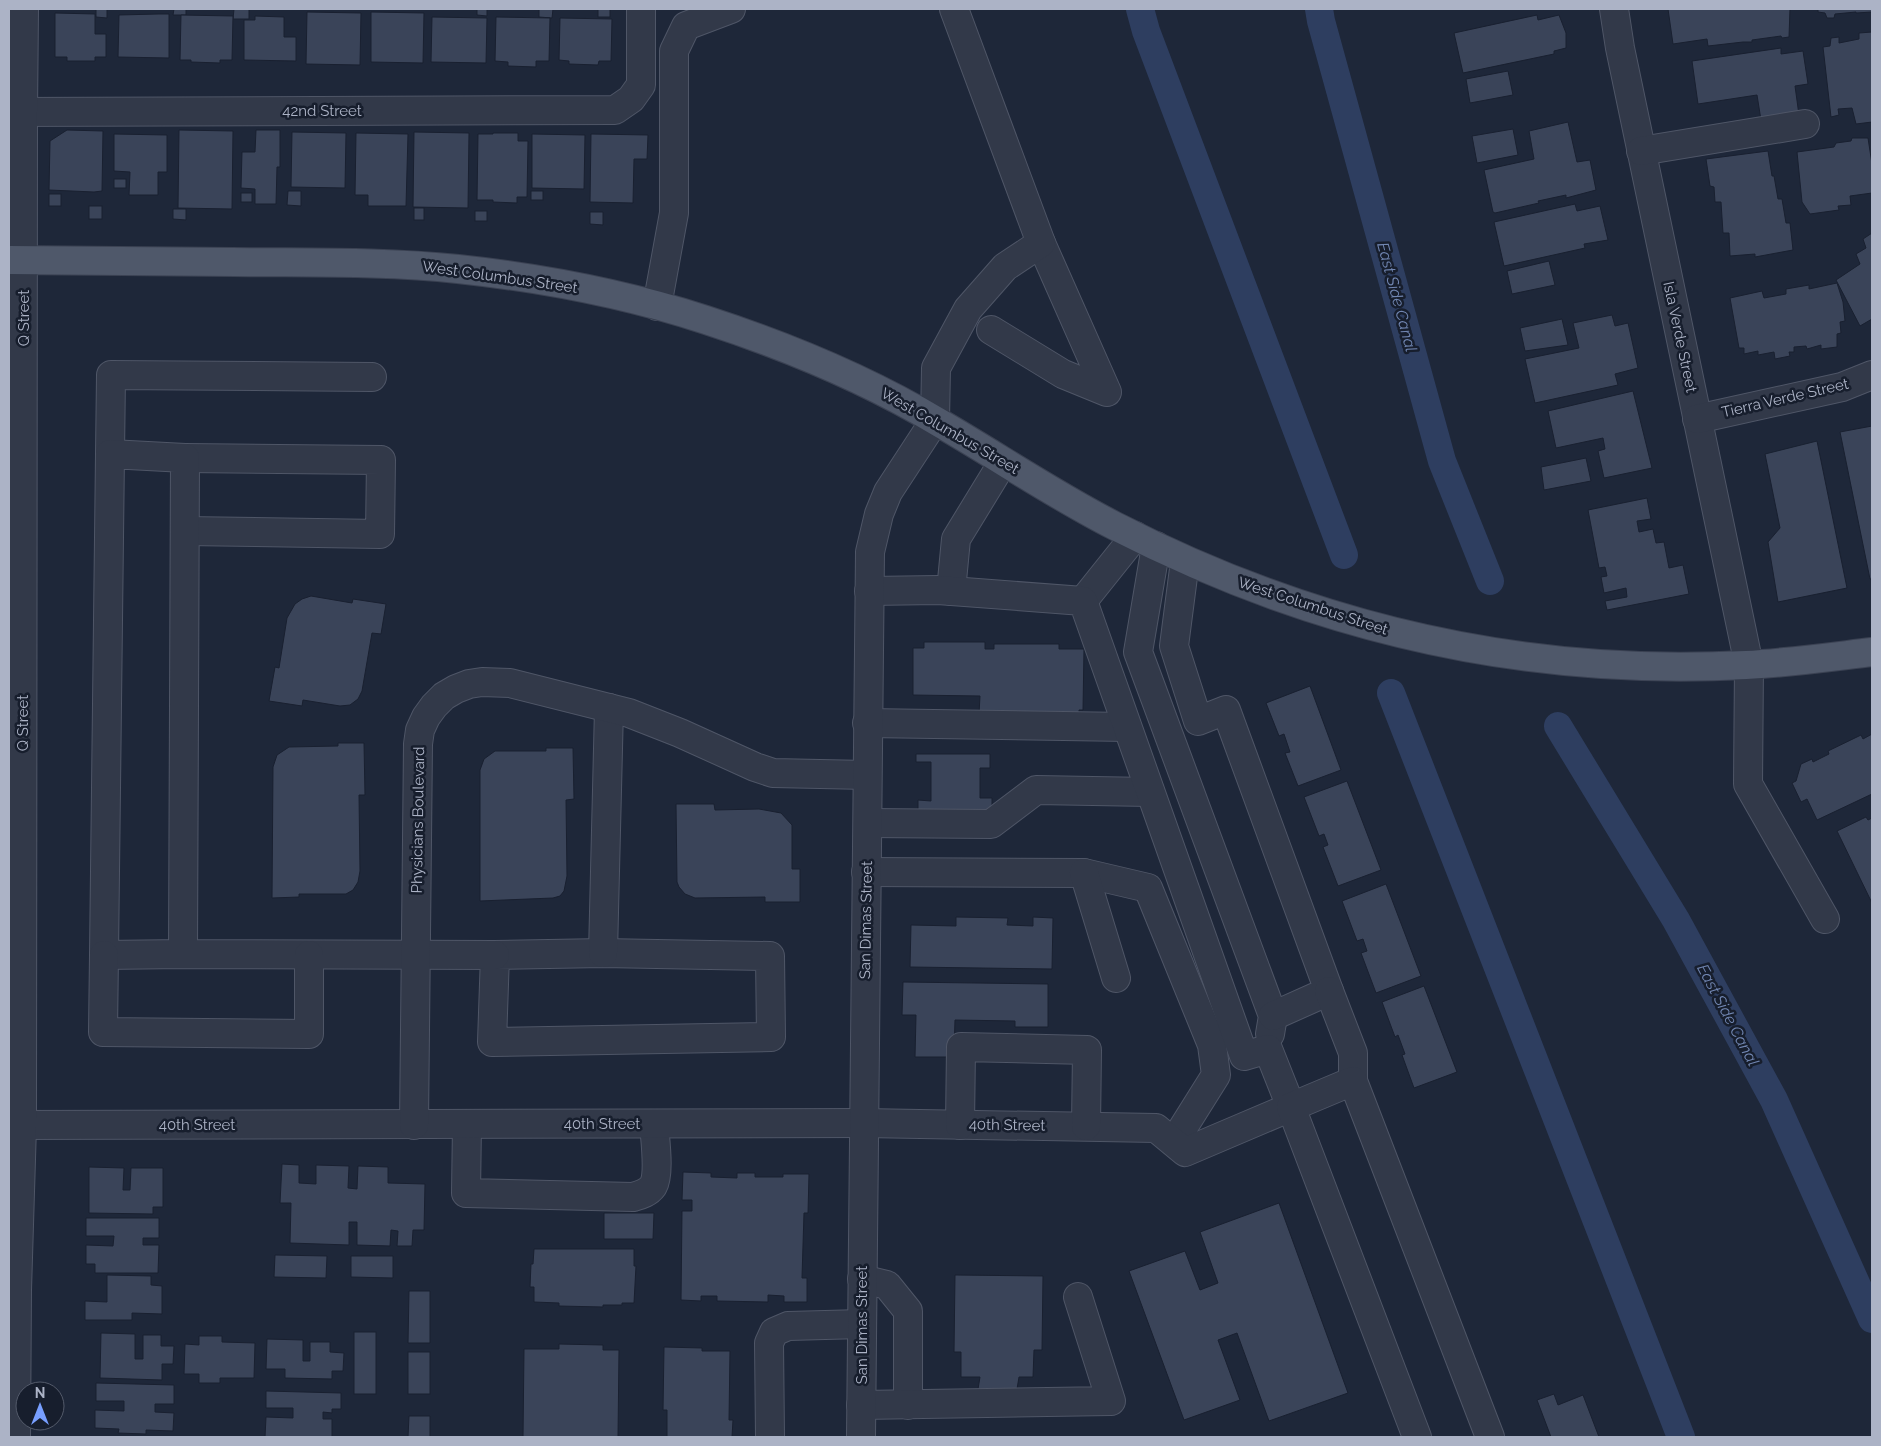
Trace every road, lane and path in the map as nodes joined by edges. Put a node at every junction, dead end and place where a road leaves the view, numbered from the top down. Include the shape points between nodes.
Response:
1 (24, 9) edge
2 (641, 9) edge
3 (731, 9) edge
4 (954, 9) edge
5 (1614, 9) edge
6 (16, 112) edge
7 (1805, 124) dead end
8 (1641, 151) junction
9 (1041, 243) junction
10 (16, 260) edge
11 (657, 306) junction
12 (991, 330) dead end
13 (1872, 375) edge
14 (372, 377) dead end
15 (1697, 419) junction
16 (935, 420) junction
17 (110, 454) junction
18 (185, 458) junction
19 (1003, 462) junction
20 (185, 531) junction
21 (1145, 541) junction
22 (1185, 561) junction
23 (869, 591) junction
24 (951, 591) junction
25 (1083, 601) junction
26 (1872, 652) edge
27 (1749, 665) junction
28 (609, 708) junction
29 (867, 723) junction
30 (1127, 727) junction
31 (867, 775) junction
32 (1150, 792) junction
33 (868, 823) junction
34 (866, 872) junction
35 (1084, 873) junction
36 (1826, 919) dead end
37 (603, 953) junction
38 (184, 954) junction
39 (309, 954) junction
40 (495, 954) junction
41 (104, 955) junction
42 (416, 955) junction
43 (1116, 978) dead end
44 (1329, 991) junction
45 (1273, 1016) junction
46 (1268, 1049) junction
47 (1353, 1081) junction
48 (1291, 1107) junction
49 (864, 1123) junction
50 (466, 1124) junction
51 (654, 1124) junction
52 (414, 1125) junction
53 (960, 1125) junction
54 (15, 1126) edge
55 (1086, 1126) junction
56 (1180, 1147) junction
57 (862, 1279) junction
58 (1078, 1297) dead end
59 (862, 1324) junction
60 (861, 1405) junction
61 (908, 1405) junction
62 (16, 1437) edge
63 (770, 1437) edge
64 (861, 1437) edge
65 (1416, 1437) edge
66 (1490, 1437) edge

1 - 6 street, Q Street
2 - 6 street, 42nd Street via 641,85 631,99 615,110
3 - 11 street via 686,26 674,51 674,213
4 - 9 street
5 - 8 street, Isla Verde Street
6 - 10 street, Q Street
7 - 8 street
8 - 15 street, Isla Verde Street
9 - 12 street via 1107,392 1063,374
9 - 16 street via 1005,267 968,310 936,368
10 - 11 main road, West Columbus Street via 371,263 455,268 539,279
10 - 54 street, Q Street
11 - 16 main road, West Columbus Street via 784,348 862,381
13 - 15 street, Tierra Verde Street via 1842,387
14 - 17 street via 111,375
15 - 27 street, Isla Verde Street
16 - 19 main road, West Columbus Street
16 - 23 street, San Dimas Street via 888,492 879,514 870,552
17 - 18 street
17 - 41 street
18 - 20 street
18 - 20 street via 381,460 380,534
19 - 21 main road, West Columbus Street
19 - 24 street via 956,539
20 - 38 street
21 - 22 main road, West Columbus Street
21 - 25 street
21 - 45 street via 1138,652
22 - 27 main road, West Columbus Street via 1263,593 1426,640 1510,655 1586,663 1671,667
22 - 44 street via 1174,646 1198,721 1226,710
23 - 24 street
23 - 29 street, San Dimas Street
24 - 25 street
25 - 30 street
26 - 27 main road, West Columbus Street
27 - 36 street, Isla Verde Street via 1748,784
28 - 31 street, Physicians Boulevard via 680,733 773,773
28 - 37 street
28 - 42 street, Physicians Boulevard via 510,683 482,682 456,689 434,706 423,724 418,744
29 - 30 street
29 - 31 street, San Dimas Street
30 - 32 street
31 - 33 street, San Dimas Street
32 - 33 street via 1036,790 992,824
32 - 46 street via 1244,1056
33 - 34 street, San Dimas Street
34 - 35 street
34 - 49 street, San Dimas Street
35 - 43 street
35 - 56 street via 1148,888 1212,1045 1216,1075
37 - 40 street
37 - 40 street via 770,956 771,1037 492,1042
38 - 39 street
38 - 41 street
39 - 41 street via 309,1034 103,1032
39 - 42 street
40 - 42 street
42 - 52 street, Physicians Boulevard
44 - 45 street
44 - 47 street via 1354,1053
45 - 46 street
46 - 48 street
47 - 48 street
47 - 66 street
48 - 56 street
48 - 65 street
49 - 51 street, 40th Street
49 - 53 street, 40th Street
49 - 57 street, San Dimas Street
50 - 51 street, 40th Street
50 - 51 street via 466,1193 633,1197 652,1188 656,1179
50 - 52 street, 40th Street
52 - 54 street, 40th Street
53 - 55 street, 40th Street
53 - 55 street via 961,1047 1087,1050
54 - 62 street, Q Street
55 - 56 street, 40th Street via 1156,1128
57 - 59 street, San Dimas Street
57 - 61 street via 887,1285 908,1311
58 - 61 street via 1111,1401
59 - 60 street, San Dimas Street
59 - 63 street via 788,1326 774,1332 769,1343
60 - 61 street
60 - 64 street, San Dimas Street

